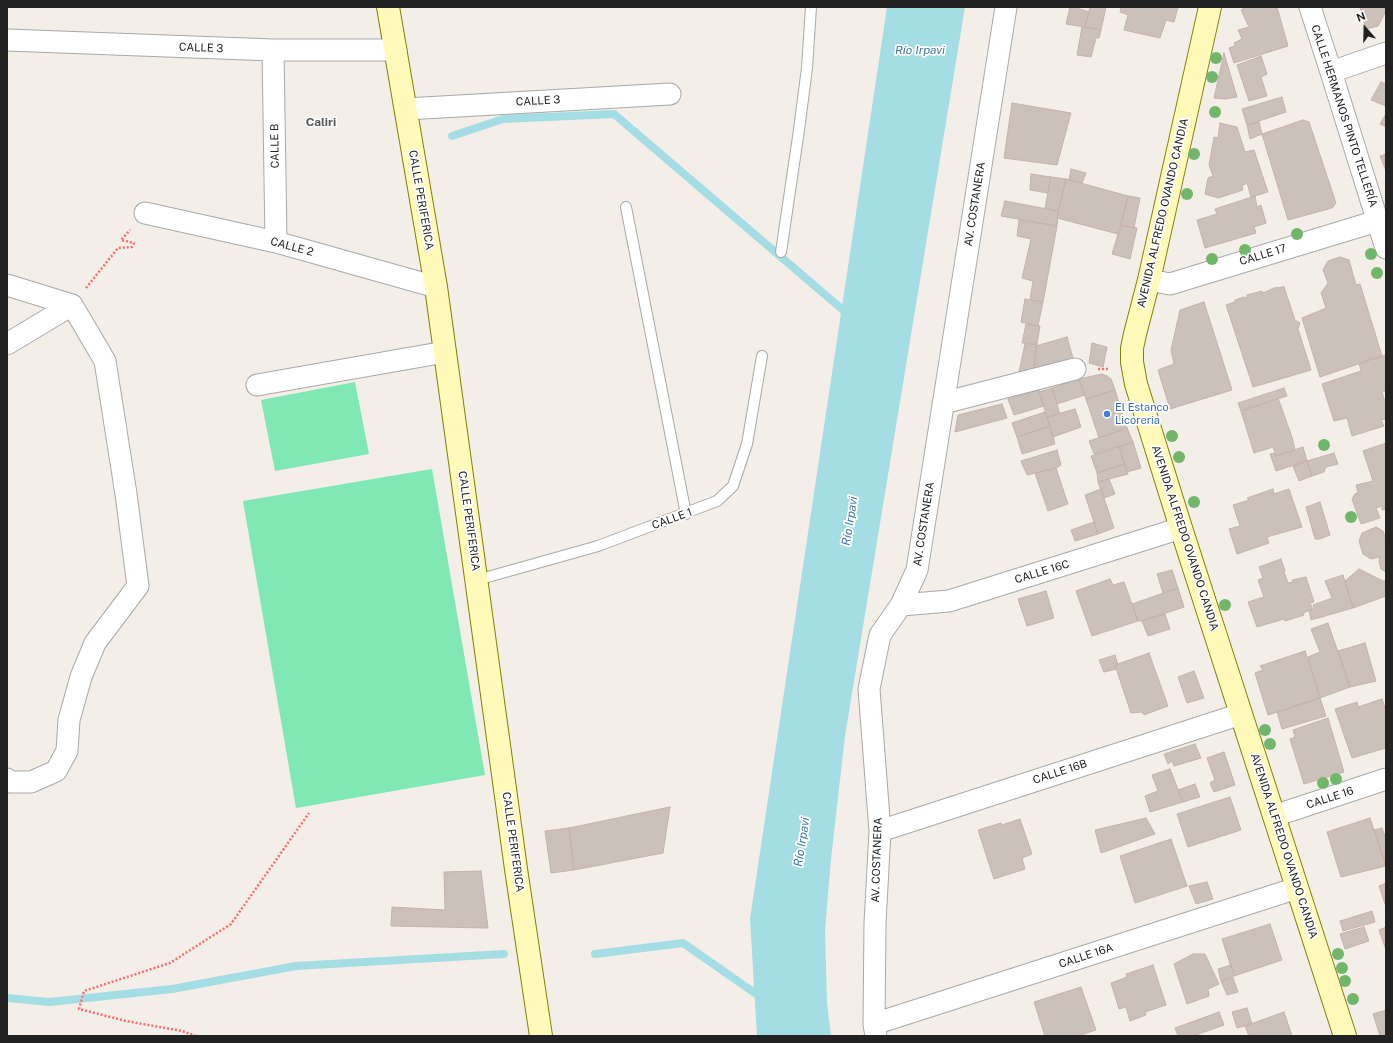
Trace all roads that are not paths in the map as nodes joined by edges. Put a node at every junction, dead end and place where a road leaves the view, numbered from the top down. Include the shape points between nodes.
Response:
1 (388, 7) edge
2 (811, 7) edge
3 (1006, 7) edge
4 (1210, 7) edge
5 (1310, 7) edge
6 (7, 40) edge
7 (273, 50) junction
8 (396, 50) junction
9 (1386, 53) edge
10 (1332, 72) junction
11 (670, 94) dead end
12 (406, 108) junction
13 (626, 207) dead end
14 (145, 213) road end
15 (1377, 221) junction
16 (276, 242) junction
17 (1386, 248) edge
18 (781, 252) dead end
19 (1149, 280) junction
20 (7, 285) edge
21 (436, 288) junction
22 (72, 305) junction
23 (7, 344) edge
24 (445, 352) junction
25 (762, 356) dead end
26 (1075, 369) road end
27 (257, 385) dead end
28 (943, 403) junction
29 (686, 514) junction
30 (1181, 528) junction
31 (477, 580) junction
32 (901, 605) junction
33 (1241, 714) junction
34 (7, 779) edge
35 (1386, 779) edge
36 (1274, 816) junction
37 (880, 831) junction
38 (1297, 888) junction
39 (875, 1030) edge
40 (541, 1036) edge
41 (1345, 1036) edge

1 - 8 main road, CALLE PERIFERICA
2 - 18 lane via 799,130
3 - 28 street, AV. COSTANERA
4 - 19 main road, AVENIDA ALFREDO OVANDO CANDIA
5 - 10 street, CALLE HERMANOS PINTO TELLERÍA
6 - 7 street, CALLE 3
7 - 8 street, CALLE 3
7 - 16 street, CALLE B
8 - 12 main road, CALLE PERIFERICA
9 - 10 street
10 - 15 street, CALLE HERMANOS PINTO TELLERÍA
11 - 12 street, CALLE 3
12 - 21 main road, CALLE PERIFERICA
13 - 29 lane
14 - 16 street, CALLE 2
15 - 17 street, CALLE HERMANOS PINTO TELLERÍA
15 - 19 street, CALLE 17 via 1170,284
16 - 21 street, CALLE 2
19 - 30 main road, AVENIDA ALFREDO OVANDO CANDIA via 1132,348 1132,362 1136,384
20 - 22 street
21 - 24 main road, CALLE PERIFERICA
22 - 23 street
22 - 34 street via 105,361 138,586 95,643 81,677 70,720 67,751 56,771 31,782 10,782
24 - 27 street
24 - 31 main road, CALLE PERIFERICA
25 - 29 lane, CALLE 1 via 748,444 733,486 717,501
26 - 28 street
28 - 32 street, AV. COSTANERA via 917,570
29 - 31 lane, CALLE 1 via 598,546
30 - 32 street, CALLE 16C via 949,601
30 - 33 main road, AVENIDA ALFREDO OVANDO CANDIA
31 - 40 main road, CALLE PERIFERICA
32 - 37 street, AV. COSTANERA via 880,636 869,689
33 - 36 main road, AVENIDA ALFREDO OVANDO CANDIA
33 - 37 street, CALLE 16B
35 - 36 street, CALLE 16
36 - 38 main road, AVENIDA ALFREDO OVANDO CANDIA
37 - 39 street, AV. COSTANERA via 875,923
38 - 39 street, CALLE 16A
38 - 41 main road, AVENIDA ALFREDO OVANDO CANDIA

